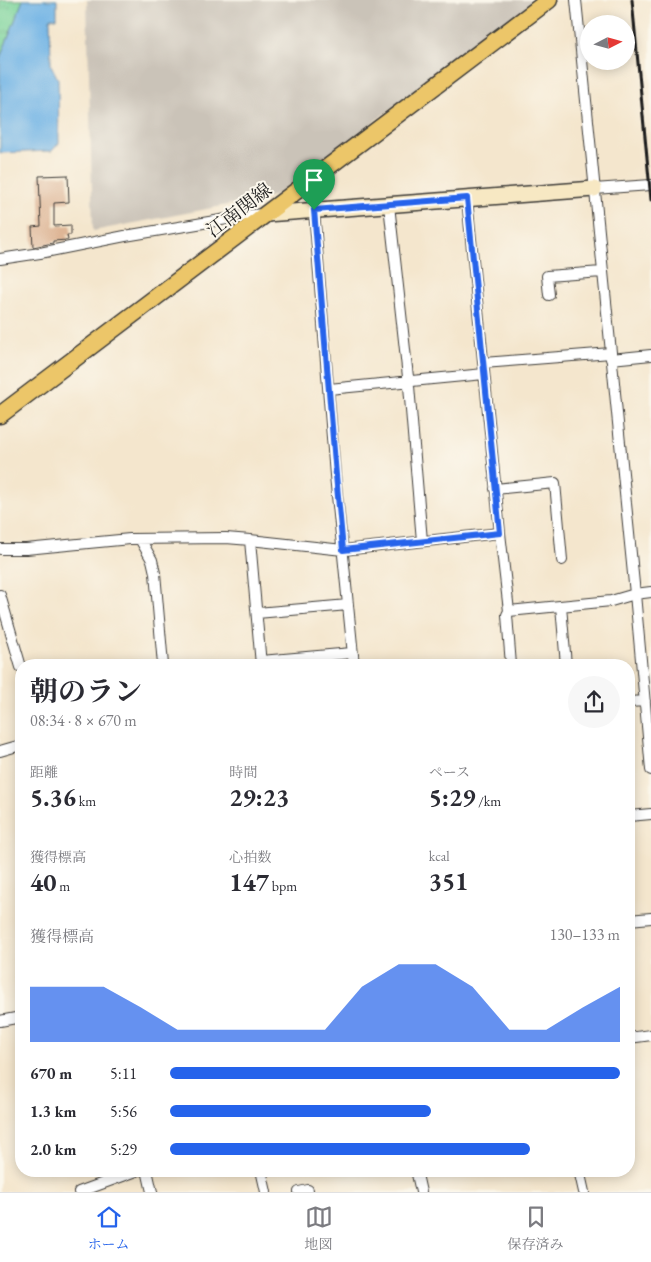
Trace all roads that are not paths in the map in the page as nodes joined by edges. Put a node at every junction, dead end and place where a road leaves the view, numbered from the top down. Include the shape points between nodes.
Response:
1 (576, 0) edge
2 (547, 2) edge
3 (651, 185) edge
4 (594, 189) junction
5 (467, 198) junction
6 (389, 205) junction
7 (314, 210) junction
8 (266, 214) junction
9 (0, 259) edge
10 (602, 272) junction
11 (549, 295) dead end
12 (611, 356) junction
13 (651, 356) edge
14 (484, 369) junction
15 (408, 382) junction
16 (329, 389) junction
17 (0, 415) edge
18 (495, 488) junction
19 (500, 533) junction
20 (140, 539) junction
21 (250, 540) junction
22 (422, 541) junction
23 (0, 549) edge
24 (343, 550) junction
25 (562, 560) dead end
26 (651, 592) edge
27 (635, 594) junction
28 (0, 595) edge
29 (348, 605) junction
30 (561, 606) junction
31 (509, 611) junction
32 (256, 613) junction
33 (352, 653) junction
34 (19, 659) edge
35 (162, 659) edge
36 (261, 659) edge
37 (297, 659) edge
38 (353, 659) edge
39 (511, 659) edge
40 (565, 659) edge
41 (645, 700) junction
42 (635, 701) edge
43 (15, 747) edge
44 (0, 751) edge
45 (651, 770) edge
46 (651, 814) edge
47 (635, 815) edge
48 (651, 918) edge
49 (635, 919) edge
50 (15, 1018) edge
51 (0, 1021) edge
52 (651, 1035) edge
53 (635, 1037) edge
54 (107, 1177) edge
55 (149, 1177) edge
56 (263, 1177) edge
57 (418, 1177) edge
58 (581, 1177) edge
59 (91, 1190) edge
60 (79, 1192) edge
61 (152, 1192) edge
62 (266, 1192) edge
63 (421, 1192) edge
64 (584, 1192) edge

1 - 4 street
2 - 8 main road, 江南関線
3 - 4 street
4 - 5 street
4 - 10 street
5 - 6 street
5 - 14 street
6 - 7 street
6 - 15 street
7 - 8 street
7 - 16 street
8 - 9 street
8 - 17 main road, 江南関線
10 - 11 street via 547,276
10 - 12 street
12 - 13 street
12 - 14 street
12 - 27 street
14 - 15 street
14 - 18 street
15 - 16 street
15 - 22 street
16 - 24 street
18 - 19 street
18 - 25 street via 555,482
19 - 22 street
19 - 31 street
20 - 21 street
20 - 23 street
20 - 35 street via 152,560 155,573
21 - 24 street
21 - 32 street
22 - 24 street
24 - 29 street
26 - 27 street
27 - 30 street via 611,601
27 - 41 street
28 - 34 street
29 - 32 street
29 - 33 street
30 - 31 street
30 - 40 street
31 - 39 street
32 - 36 street
33 - 37 street
33 - 38 street
41 - 42 street
41 - 45 street
43 - 44 street
46 - 47 street
48 - 49 street
50 - 51 street
52 - 53 street
54 - 59 street
55 - 61 street
56 - 62 street
57 - 63 street
58 - 64 street
59 - 60 street

